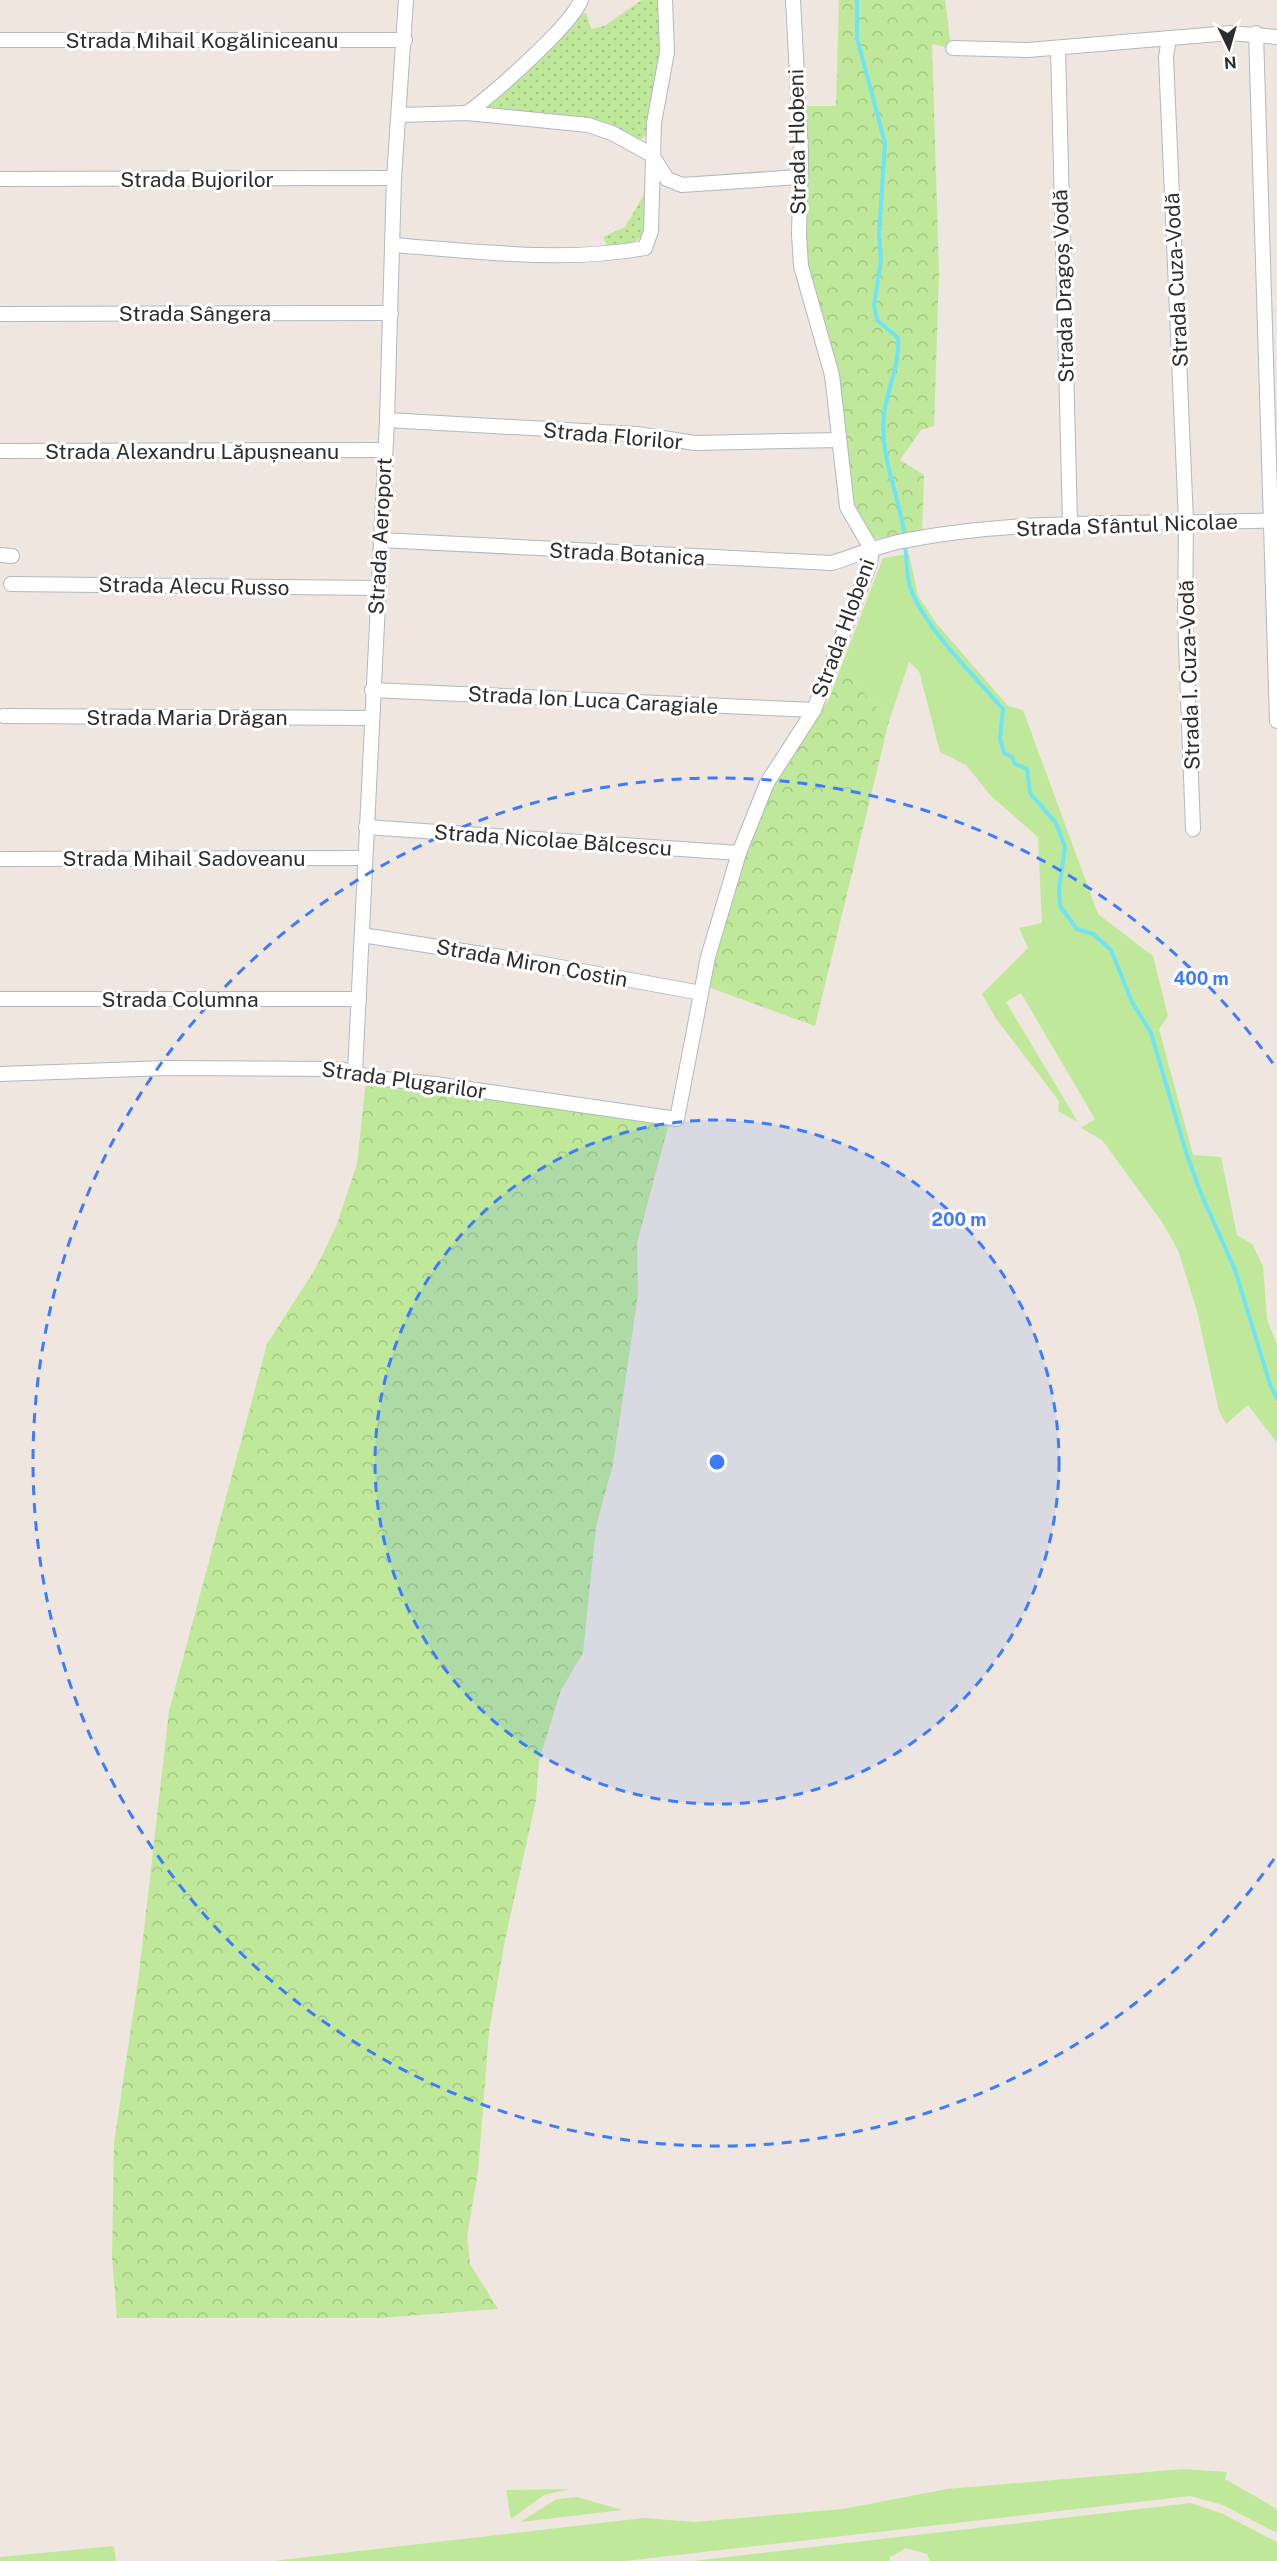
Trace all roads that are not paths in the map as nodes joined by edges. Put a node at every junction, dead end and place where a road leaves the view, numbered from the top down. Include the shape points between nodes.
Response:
1 (406, 0) edge
2 (581, 0) edge
3 (665, 0) edge
4 (793, 0) edge
5 (1256, 33) junction
6 (1277, 37) edge
7 (1169, 38) junction
8 (0, 40) edge
9 (405, 40) junction
10 (953, 48) dead end
11 (1058, 49) junction
12 (467, 113) junction
13 (399, 115) junction
14 (652, 155) junction
15 (799, 177) junction
16 (0, 178) edge
17 (394, 178) junction
18 (392, 245) junction
19 (391, 313) junction
20 (0, 314) edge
21 (387, 420) junction
22 (839, 440) junction
23 (384, 450) junction
24 (0, 451) edge
25 (1275, 520) edge
26 (1186, 521) junction
27 (1070, 522) junction
28 (380, 540) junction
29 (872, 550) junction
30 (10, 584) dead end
31 (378, 588) junction
32 (372, 690) junction
33 (814, 710) junction
34 (370, 718) junction
35 (3, 721) edge
36 (1277, 721) edge
37 (366, 827) junction
38 (1193, 829) dead end
39 (739, 853) junction
40 (365, 858) junction
41 (2, 859) dead end
42 (362, 935) junction
43 (701, 993) junction
44 (0, 999) edge
45 (359, 999) junction
46 (355, 1072) junction
47 (0, 1074) edge

1 - 9 street, Strada Aeroport
2 - 12 street via 570,18 492,95
3 - 14 street via 667,52
4 - 15 street, Strada Hlobeni
5 - 6 street
5 - 7 street
5 - 25 street
7 - 11 street
7 - 26 street, Strada Cuza-Vodă via 1166,57
8 - 9 street, Strada Mihail Kogăliniceanu
9 - 13 street, Strada Aeroport
10 - 11 street
11 - 27 street, Strada Dragoș Vodă
12 - 13 street
12 - 14 street via 588,125
13 - 17 street, Strada Aeroport
14 - 15 street via 666,179 682,185
14 - 18 street via 652,218 645,248 583,255
15 - 22 street, Strada Hlobeni via 801,266 832,375
16 - 17 street, Strada Bujorilor
17 - 18 street, Strada Aeroport
18 - 19 street, Strada Aeroport
19 - 20 street, Strada Sângera
19 - 21 street, Strada Aeroport
21 - 22 street, Strada Florilor via 637,434 695,443
21 - 23 street, Strada Aeroport
22 - 29 street, Strada Hlobeni via 847,507
23 - 24 street, Strada Alexandru Lăpușneanu
23 - 28 street, Strada Aeroport
25 - 26 street, Strada Sfântul Nicolae
25 - 36 street
26 - 27 street, Strada Sfântul Nicolae
26 - 38 street, Strada I. Cuza-Vodă via 1185,618
27 - 29 street, Strada Sfântul Nicolae via 898,542
28 - 29 street, Strada Botanica via 832,563
28 - 31 street, Strada Aeroport
29 - 33 street, Strada Hlobeni
30 - 31 street, Strada Alecu Russo
31 - 32 street, Strada Aeroport
32 - 33 street, Strada Ion Luca Caragiale
32 - 34 street, Strada Aeroport
33 - 39 street, Strada Hlobeni via 767,783
34 - 35 street, Strada Maria Drăgan
34 - 37 street, Strada Aeroport
37 - 39 street, Strada Nicolae Bălcescu
37 - 40 street, Strada Aeroport
39 - 43 street, Strada Hlobeni
40 - 41 street, Strada Mihail Sadoveanu
40 - 42 street, Strada Aeroport
42 - 43 street, Strada Miron Costin
42 - 45 street, Strada Aeroport
43 - 46 street, Strada Plugarilor via 677,1119 374,1078
44 - 45 street, Strada Columna
45 - 46 street, Strada Aeroport
46 - 47 street, Strada Plugarilor via 340,1068 240,1067

